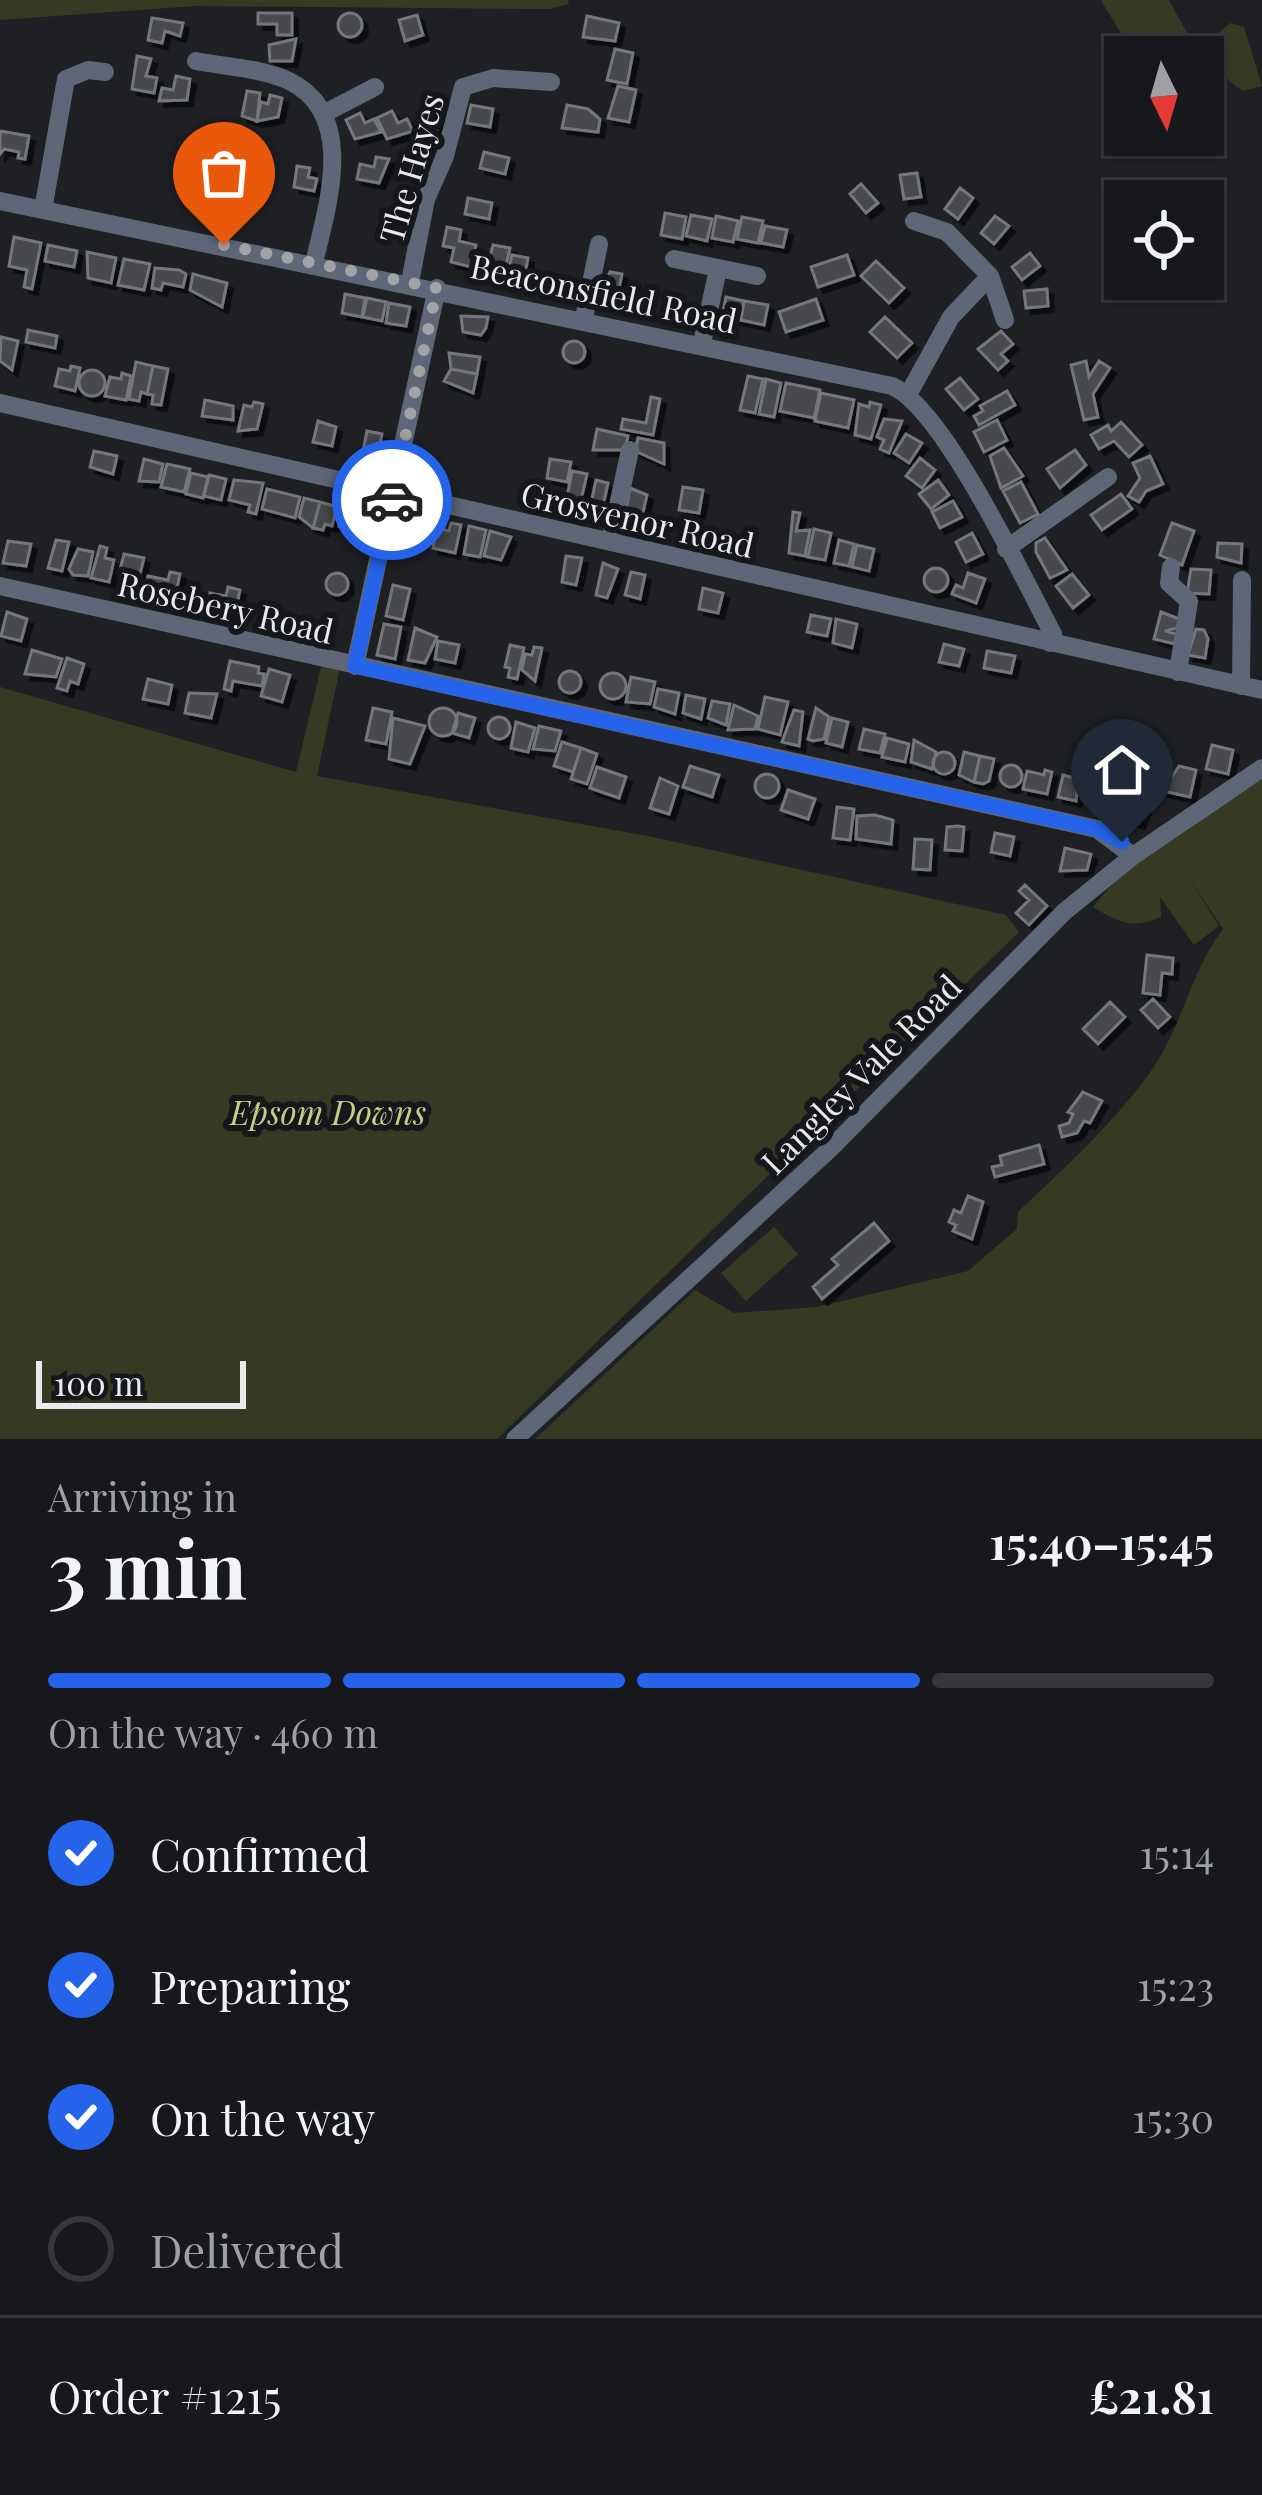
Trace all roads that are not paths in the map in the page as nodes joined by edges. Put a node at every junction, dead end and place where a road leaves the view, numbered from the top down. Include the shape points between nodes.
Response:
1 (196, 61) dead end
2 (106, 72) dead end
3 (551, 82) dead end
4 (375, 87) dead end
5 (323, 114) junction
6 (0, 201) edge
7 (43, 209) junction
8 (914, 221) dead end
9 (598, 244) dead end
10 (674, 260) dead end
11 (314, 263) junction
12 (718, 269) junction
13 (757, 276) dead end
14 (990, 277) junction
15 (410, 283) junction
16 (437, 288) junction
17 (584, 318) junction
18 (1005, 320) dead end
19 (702, 343) junction
20 (909, 394) junction
21 (0, 404) edge
22 (630, 450) dead end
23 (1108, 477) dead end
24 (393, 493) junction
25 (610, 542) junction
26 (1006, 549) junction
27 (1171, 567) dead end
28 (1242, 580) dead end
29 (0, 586) edge
30 (1050, 644) junction
31 (355, 666) junction
32 (1178, 672) junction
33 (1241, 686) junction
34 (1262, 690) edge
35 (1262, 768) edge
36 (1133, 856) junction
37 (515, 1439) edge

1 - 5 street via 291,82
2 - 7 street via 66,79
3 - 15 street, The Hayes via 493,78 463,88 426,199
4 - 5 street
5 - 11 street via 334,154
6 - 7 street, Beaconsfield Road
7 - 11 street, Beaconsfield Road
8 - 14 street via 947,232
9 - 17 street
10 - 12 street
11 - 15 street, Beaconsfield Road
12 - 13 street
12 - 19 street
14 - 18 street
14 - 20 street via 950,317
15 - 16 street, Beaconsfield Road
16 - 17 street, Beaconsfield Road
16 - 24 street
17 - 19 street, Beaconsfield Road
19 - 20 street, Beaconsfield Road
20 - 26 street
21 - 24 street, Grosvenor Road
22 - 25 street
23 - 26 street
24 - 25 street, Grosvenor Road
24 - 31 street
25 - 30 street, Grosvenor Road
26 - 30 street via 1053,634
27 - 32 street via 1169,583 1189,601
28 - 33 street
29 - 31 street, Rosebery Road
30 - 32 street, Grosvenor Road
31 - 36 street, Rosebery Road via 1097,829
32 - 33 street, Grosvenor Road
33 - 34 street, Grosvenor Road
35 - 36 street, Langley Vale Road
36 - 37 street, Langley Vale Road via 1032,940 831,1148

